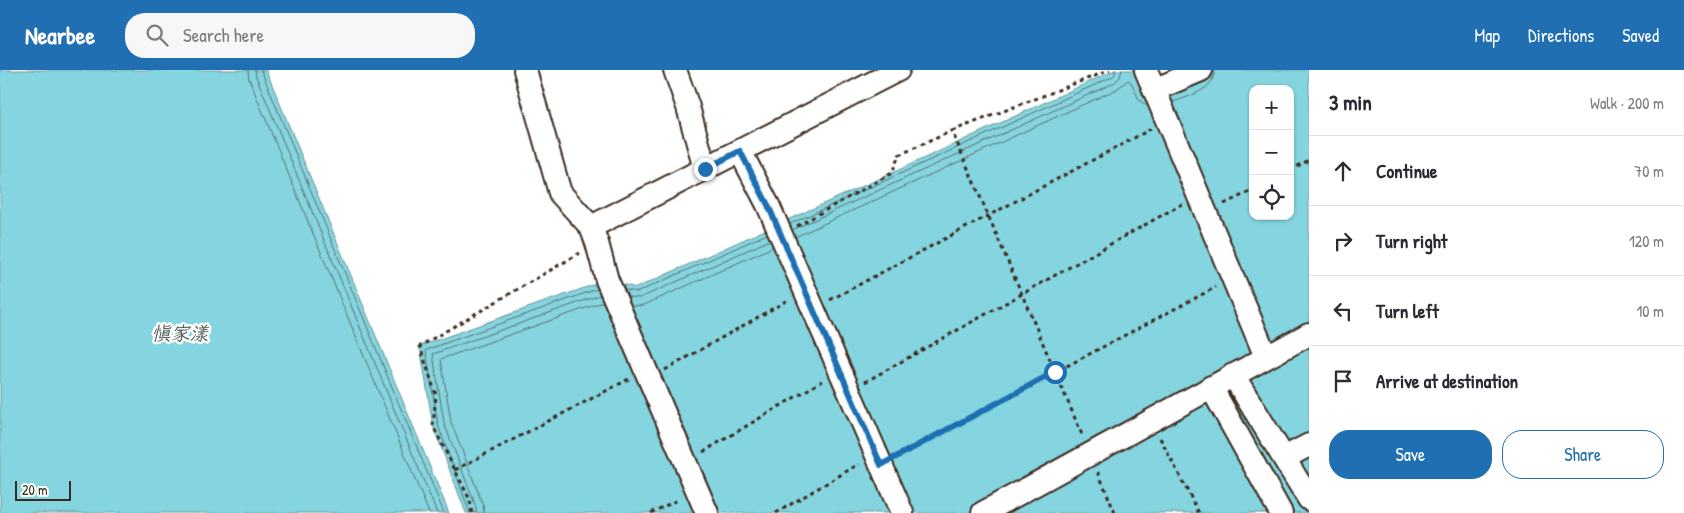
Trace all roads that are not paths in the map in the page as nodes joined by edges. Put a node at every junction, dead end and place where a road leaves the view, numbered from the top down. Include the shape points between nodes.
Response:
1 (525, 70) edge
2 (675, 70) edge
3 (898, 70) edge
4 (1201, 70) edge
5 (1150, 80) edge
6 (740, 151) junction
7 (705, 169) junction
8 (594, 235) junction
9 (1309, 334) edge
10 (1266, 358) junction
11 (1233, 376) junction
12 (1211, 388) junction
13 (1309, 445) edge
14 (1284, 458) junction
15 (1309, 499) edge
16 (707, 513) edge
17 (902, 513) edge
18 (983, 513) edge
19 (1281, 513) edge

1 - 8 street via 560,193
2 - 7 street
3 - 6 street
4 - 5 street
5 - 10 street
6 - 7 street
6 - 17 street via 782,235
7 - 8 street
8 - 16 street via 607,280
9 - 10 street
10 - 11 street
11 - 12 street
11 - 14 street
12 - 18 street
12 - 19 street
13 - 14 street
14 - 15 street

